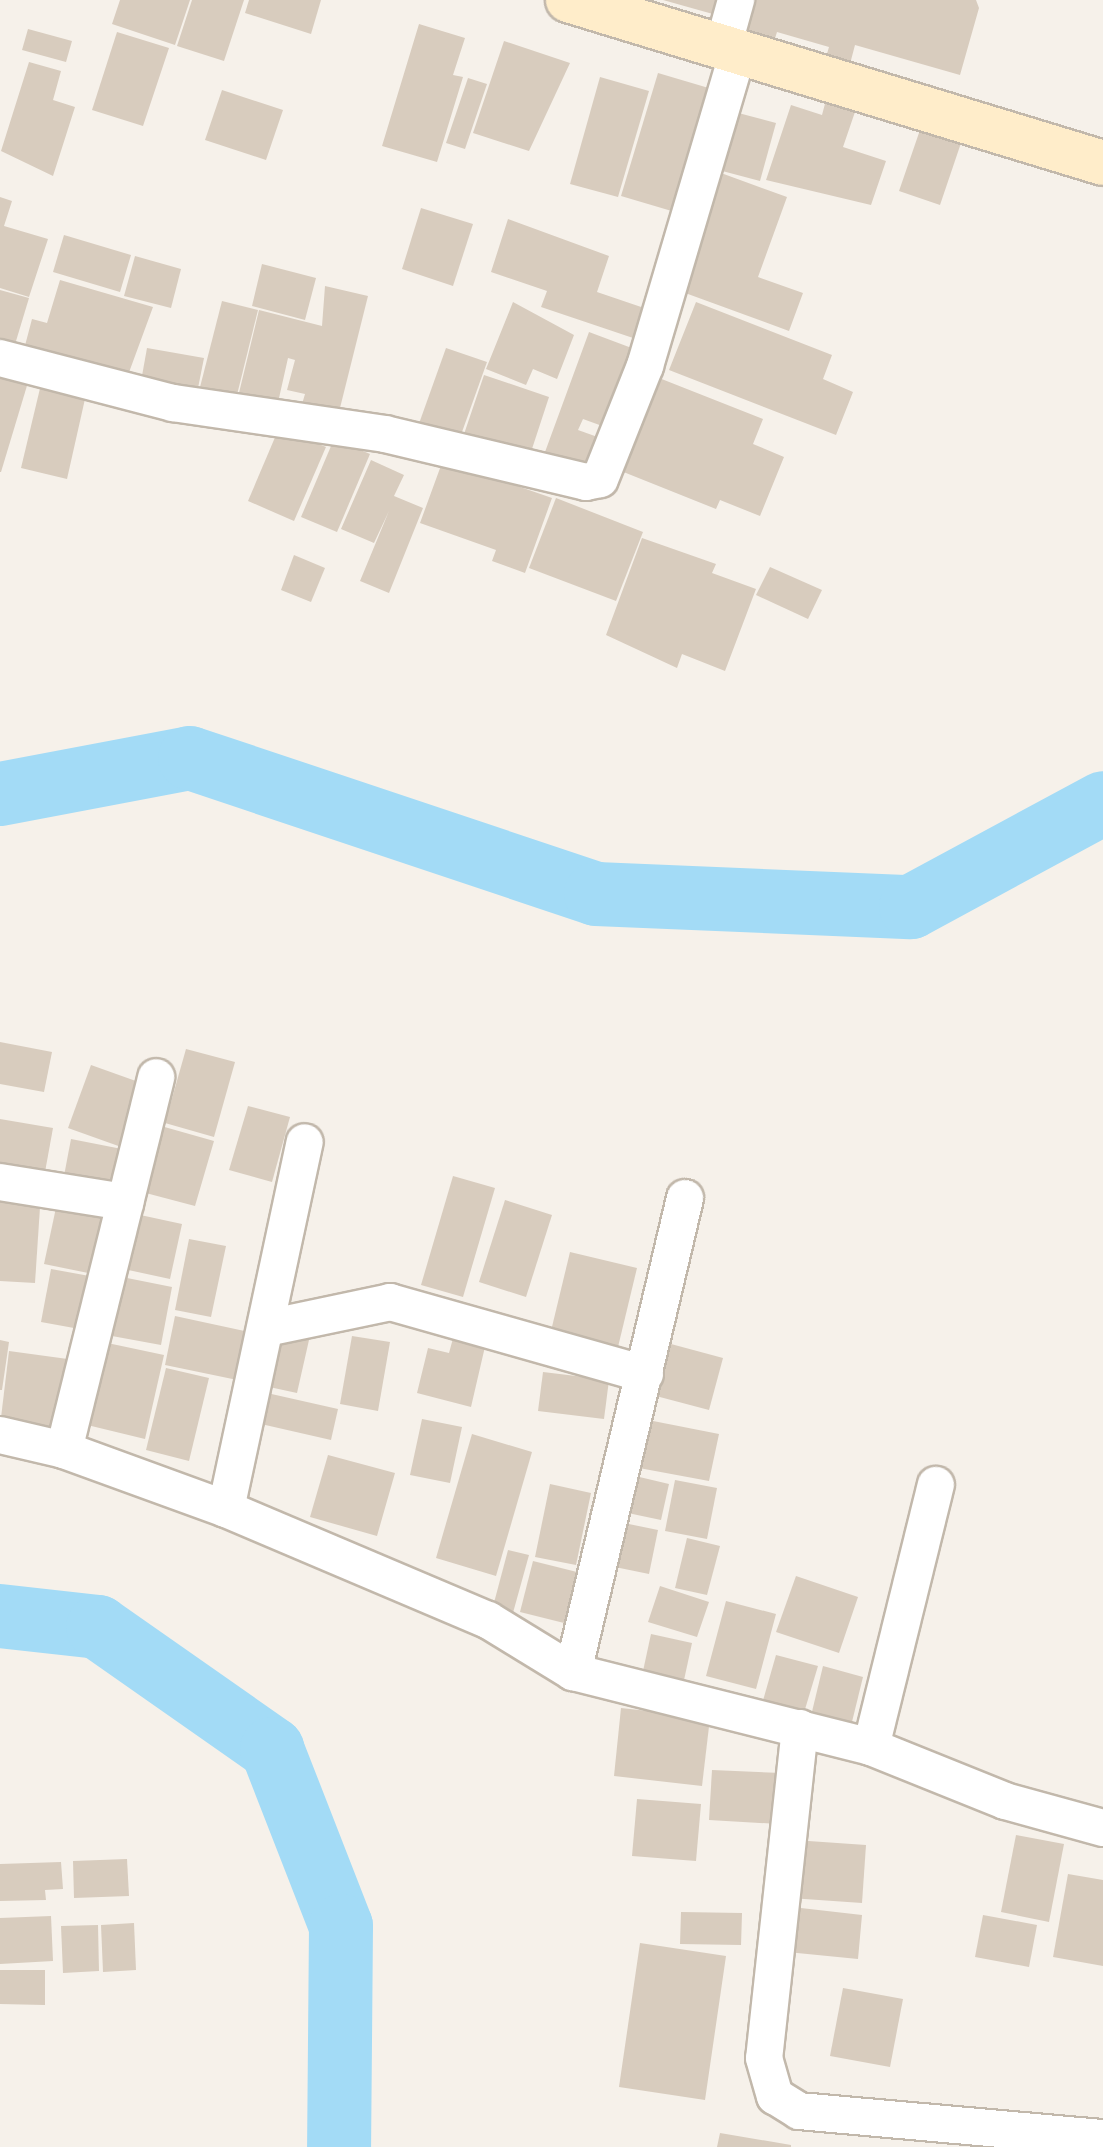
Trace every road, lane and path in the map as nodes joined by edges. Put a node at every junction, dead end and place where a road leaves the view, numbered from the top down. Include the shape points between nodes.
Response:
1 (568, 0) edge
2 (736, 0) edge
3 (730, 50) junction
4 (1103, 163) edge
5 (0, 358) edge
6 (156, 1077) dead end
7 (305, 1142) dead end
8 (0, 1182) edge
9 (685, 1198) dead end
10 (125, 1202) junction
11 (267, 1328) junction
12 (645, 1374) junction
13 (0, 1435) edge
14 (64, 1450) junction
15 (936, 1485) dead end
16 (226, 1509) junction
17 (573, 1672) junction
18 (800, 1728) junction
19 (871, 1747) junction
20 (1103, 1828) edge
21 (1103, 2138) edge

1 - 3 street
2 - 3 street
3 - 4 street
3 - 5 street via 645,366 600,479 586,482 385,434 173,403
6 - 10 street
7 - 11 street
8 - 10 street
9 - 12 street
10 - 14 street
11 - 12 street via 390,1302
11 - 16 street
12 - 17 street
13 - 14 street
14 - 16 street
15 - 19 street
16 - 17 street via 488,1620
17 - 18 street
18 - 19 street
18 - 21 street via 764,2058 775,2096 799,2111
19 - 20 street via 1005,1801

